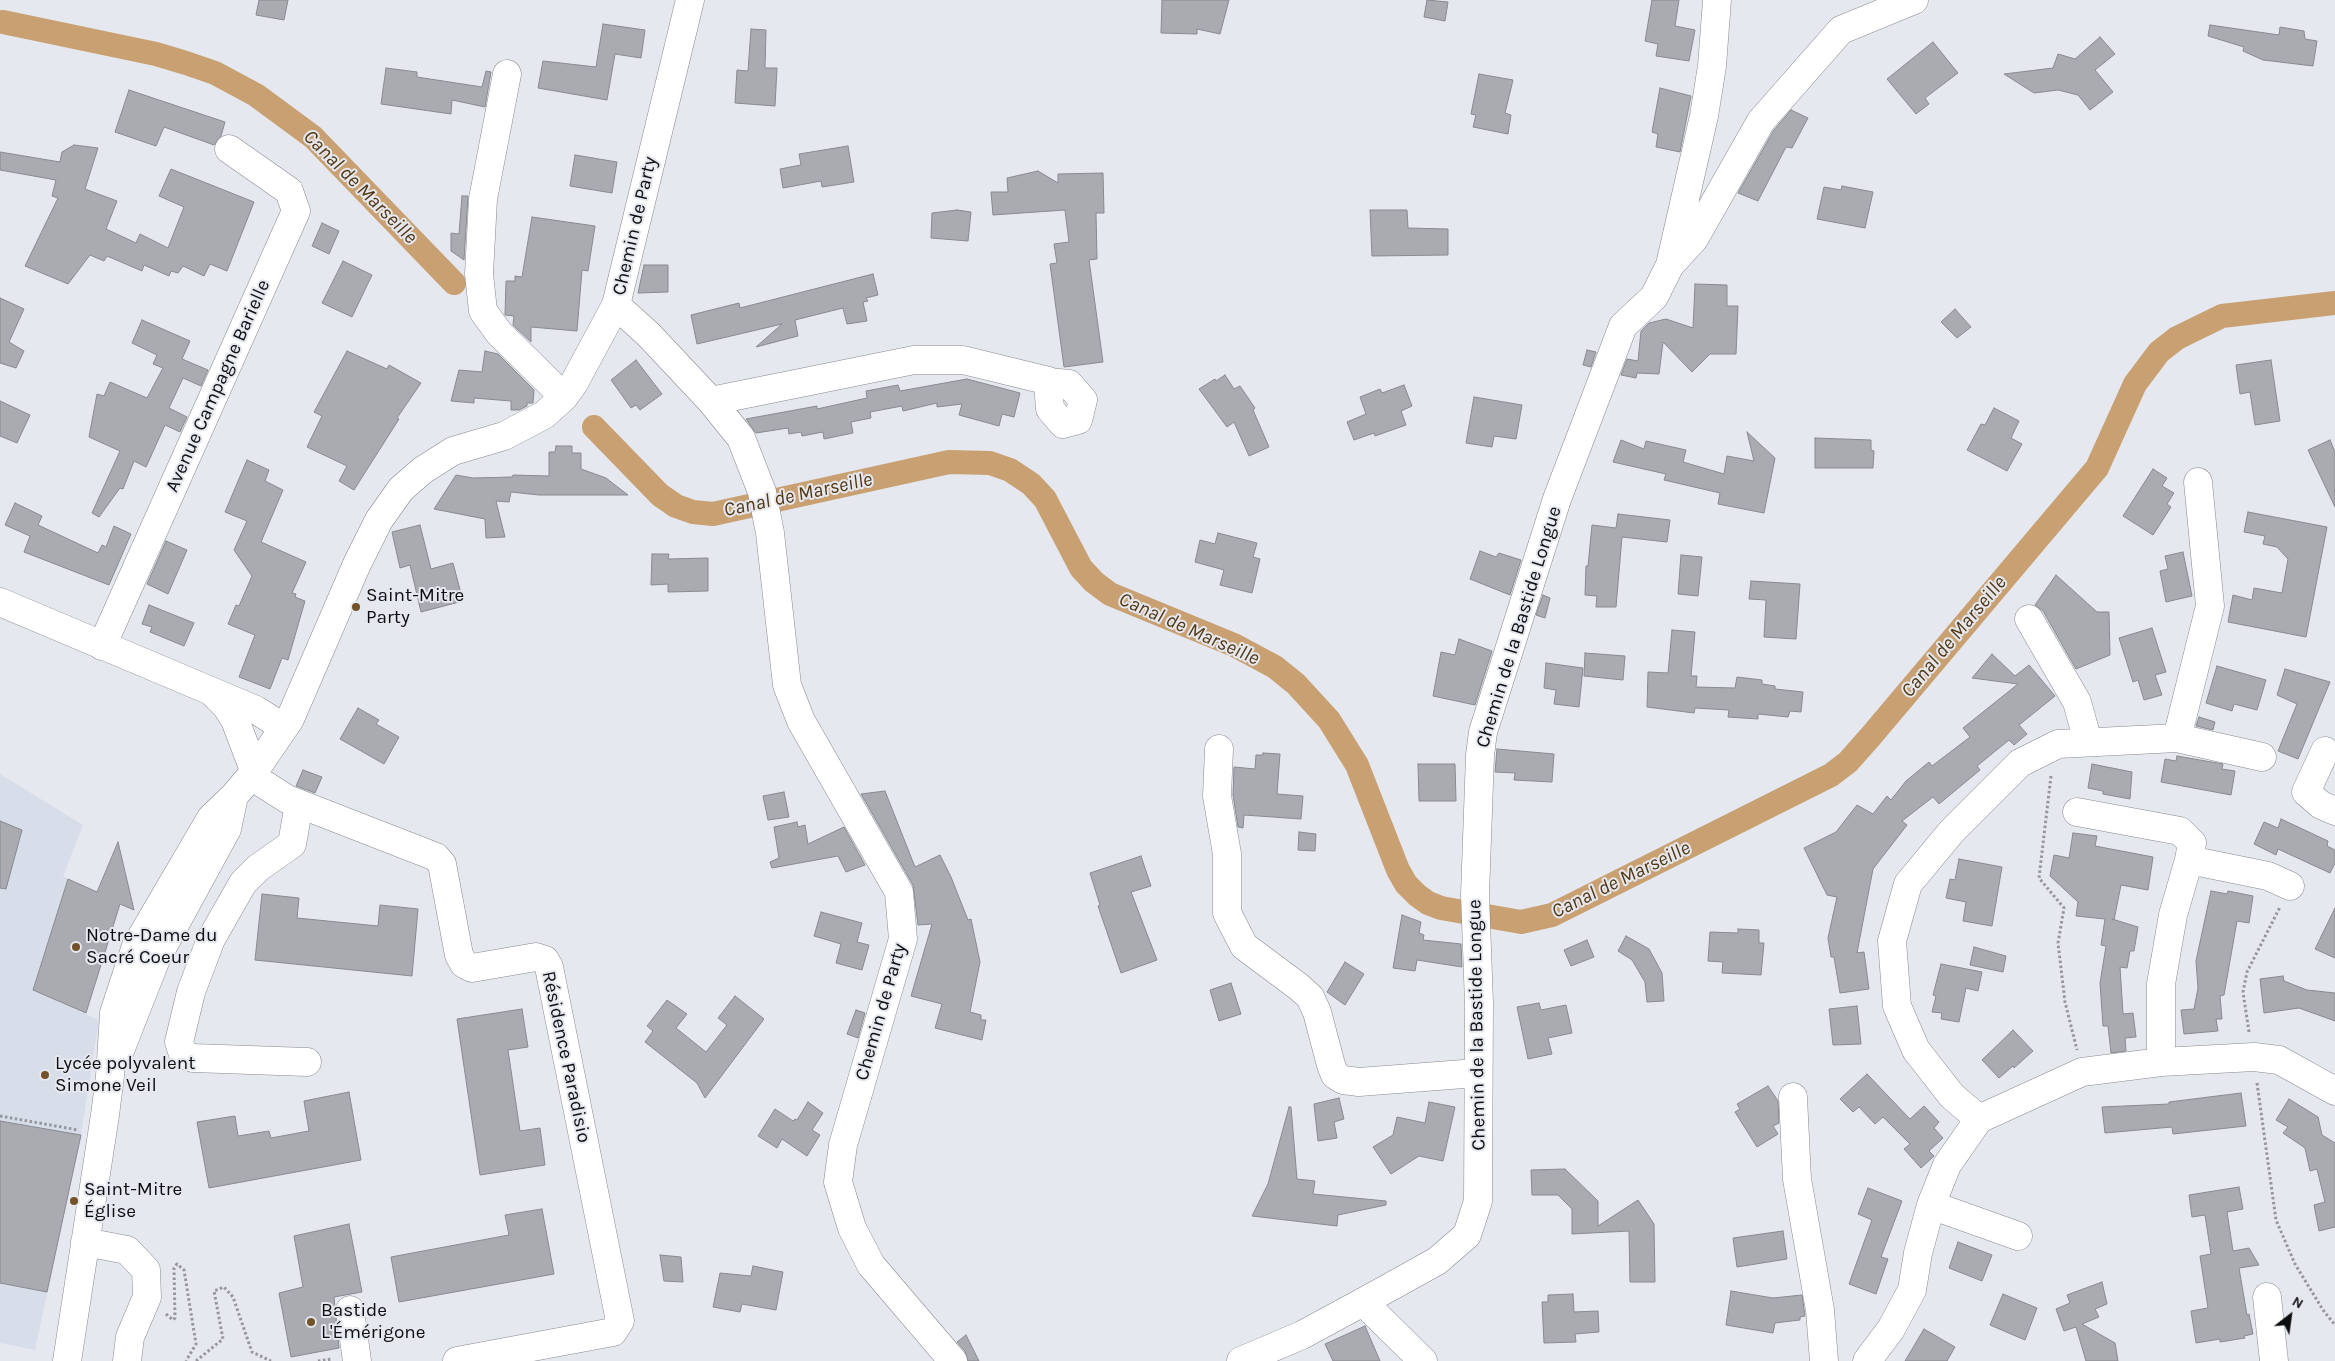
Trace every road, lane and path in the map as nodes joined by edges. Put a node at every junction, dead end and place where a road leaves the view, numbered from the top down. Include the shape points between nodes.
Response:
1 (690, 0) edge
2 (1717, 0) edge
3 (1914, 0) edge
4 (507, 74) dead end
5 (229, 149) dead end
6 (1670, 265) junction
7 (616, 305) junction
8 (1048, 382) dead end
9 (569, 390) junction
10 (711, 401) junction
11 (2198, 482) dead end
12 (0, 602) edge
13 (2029, 619) dead end
14 (102, 646) junction
15 (211, 691) junction
16 (281, 730) junction
17 (2177, 738) junction
18 (2088, 742) junction
19 (2058, 744) junction
20 (1219, 749) dead end
21 (2325, 751) dead end
22 (2262, 757) dead end
23 (253, 773) junction
24 (299, 804) junction
25 (2335, 811) edge
26 (2077, 812) dead end
27 (2189, 860) junction
28 (2290, 886) joint
29 (2254, 1057) junction
30 (306, 1062) dead end
31 (2161, 1062) junction
32 (2082, 1072) junction
33 (1477, 1074) junction
34 (2335, 1091) edge
35 (1793, 1097) dead end
36 (0, 1116) edge
37 (1979, 1119) junction
38 (75, 1130) dead end
39 (1932, 1205) junction
40 (2018, 1236) dead end
41 (85, 1242) junction
42 (147, 1297) junction
43 (2266, 1297) dead end
44 (1363, 1302) junction
45 (350, 1310) dead end
46 (2335, 1325) edge
47 (67, 1361) edge
48 (127, 1361) edge
49 (186, 1361) edge
50 (196, 1361) edge
51 (271, 1361) edge
52 (357, 1361) edge
53 (457, 1361) edge
54 (953, 1361) edge
55 (1241, 1361) edge
56 (1423, 1361) edge
57 (1824, 1361) edge
58 (1867, 1361) edge
59 (2274, 1361) edge

1 - 7 street, Chemin de Party
2 - 6 street, Chemin de la Bastide Longue via 1704,116
3 - 6 street via 1841,30 1761,121 1694,239
4 - 9 street via 483,199 479,274 482,311 499,333
5 - 14 street, Avenue Campagne Barielle via 289,191 296,211
6 - 33 street, Chemin de la Bastide Longue via 1654,297 1623,326 1557,499 1483,732 1475,895 1479,1003
7 - 9 street
7 - 10 street, Chemin de Party
8 - 10 street via 963,360 914,360
9 - 16 street via 544,415 504,436 453,451 400,489 379,520 357,564 302,697
10 - 54 street, Chemin de Party via 742,438 762,492 770,533 787,685 801,721 899,892 903,939 843,1145 838,1182 852,1228 870,1266
11 - 17 street via 2210,606
12 - 14 street
13 - 18 street via 2077,702
14 - 15 street
15 - 16 street via 256,710
15 - 23 street via 235,720
16 - 23 street
17 - 18 street
17 - 22 street
18 - 19 street
19 - 32 path via 2046,808 2039,878 2064,908 2058,943 2065,1002
19 - 37 street via 2020,763 1952,831 1908,884 1892,941 1897,1006 1916,1050 1952,1096
20 - 33 street via 1217,796 1227,854 1227,913 1244,946 1310,997 1336,1076 1359,1082
21 - 25 street via 2306,792
23 - 24 street, Résidence Paradisio
23 - 41 street via 234,796 227,829 156,959 110,1076
24 - 30 street via 292,844 243,883 211,939 191,992 179,1042 184,1054 193,1058
24 - 53 street, Résidence Paradisio via 436,857 442,864 459,955 464,964 472,968 536,957 545,960 549,967 620,1321 614,1332
26 - 27 street via 2180,831 2192,843
27 - 28 street via 2268,876
27 - 31 street via 2173,915 2162,984
28 - 29 path via 2247,972 2243,992
29 - 31 street
29 - 34 street via 2279,1060
29 - 46 path via 2276,1220 2295,1264
31 - 32 street
32 - 37 street
33 - 44 street, Chemin de la Bastide Longue via 1478,1201 1467,1235 1436,1261
35 - 57 street via 1797,1179 1820,1310
36 - 38 path
37 - 39 street via 1948,1165
39 - 40 street
39 - 58 street via 1918,1253 1912,1290 1891,1329
41 - 42 street via 127,1250 146,1270
41 - 47 street
42 - 48 street via 130,1337
42 - 49 path via 173,1320 174,1268 177,1264 184,1270 196,1344
43 - 59 street
44 - 55 street, Chemin de la Bastide Longue via 1302,1335
44 - 56 street
45 - 52 street
50 - 51 path via 223,1338 214,1291 224,1287 233,1297 252,1352

